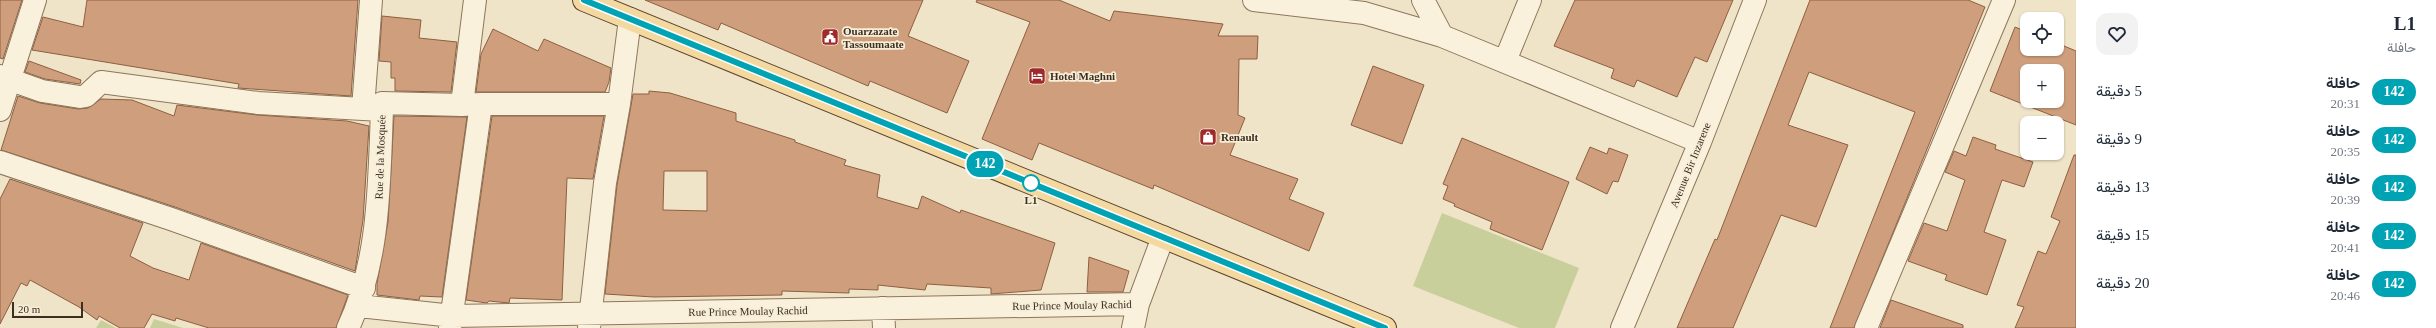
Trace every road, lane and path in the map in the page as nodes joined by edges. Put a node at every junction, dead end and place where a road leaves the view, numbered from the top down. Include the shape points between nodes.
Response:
1 (35, 0) edge
2 (371, 0) edge
3 (475, 0) edge
4 (584, 0) edge
5 (1254, 0) edge
6 (1423, 0) edge
7 (1530, 0) edge
8 (1755, 0) edge
9 (2004, 0) edge
10 (630, 18) junction
11 (1442, 36) junction
12 (1505, 61) junction
13 (4, 79) edge
14 (472, 104) junction
15 (619, 104) junction
16 (0, 110) edge
17 (373, 110) junction
18 (1700, 142) junction
19 (3, 170) edge
20 (1163, 237) junction
21 (361, 297) junction
22 (1138, 304) junction
23 (884, 318) edge
24 (721, 320) edge
25 (589, 321) edge
26 (452, 322) edge
27 (348, 328) edge
28 (1133, 328) edge
29 (1385, 328) edge
30 (1622, 328) edge
31 (1866, 328) edge

1 - 13 street
2 - 17 street, Rue de la Mosquée
3 - 14 street
4 - 10 main road
5 - 11 street via 1364,13
6 - 11 street
7 - 12 street
8 - 18 street, Avenue Bir Inzarene
9 - 31 street
10 - 15 street
10 - 20 main road
11 - 12 street
12 - 18 street
13 - 16 street
13 - 17 street via 42,91 80,97 86,96 101,82 258,102
14 - 15 street
14 - 17 street via 382,103
14 - 26 street
15 - 25 street via 605,183
17 - 21 street, Rue de la Mosquée via 377,224
18 - 30 street, Avenue Bir Inzarene
19 - 21 street, Rue Prince Moulay Rachid via 170,219
20 - 22 street
20 - 29 main road
21 - 26 street, Rue Prince Moulay Rachid
21 - 27 street, Rue de la Mosquée
22 - 23 street, Rue Prince Moulay Rachid
22 - 28 street
23 - 24 street, Rue Prince Moulay Rachid
24 - 25 street, Rue Prince Moulay Rachid
25 - 26 street, Rue Prince Moulay Rachid

